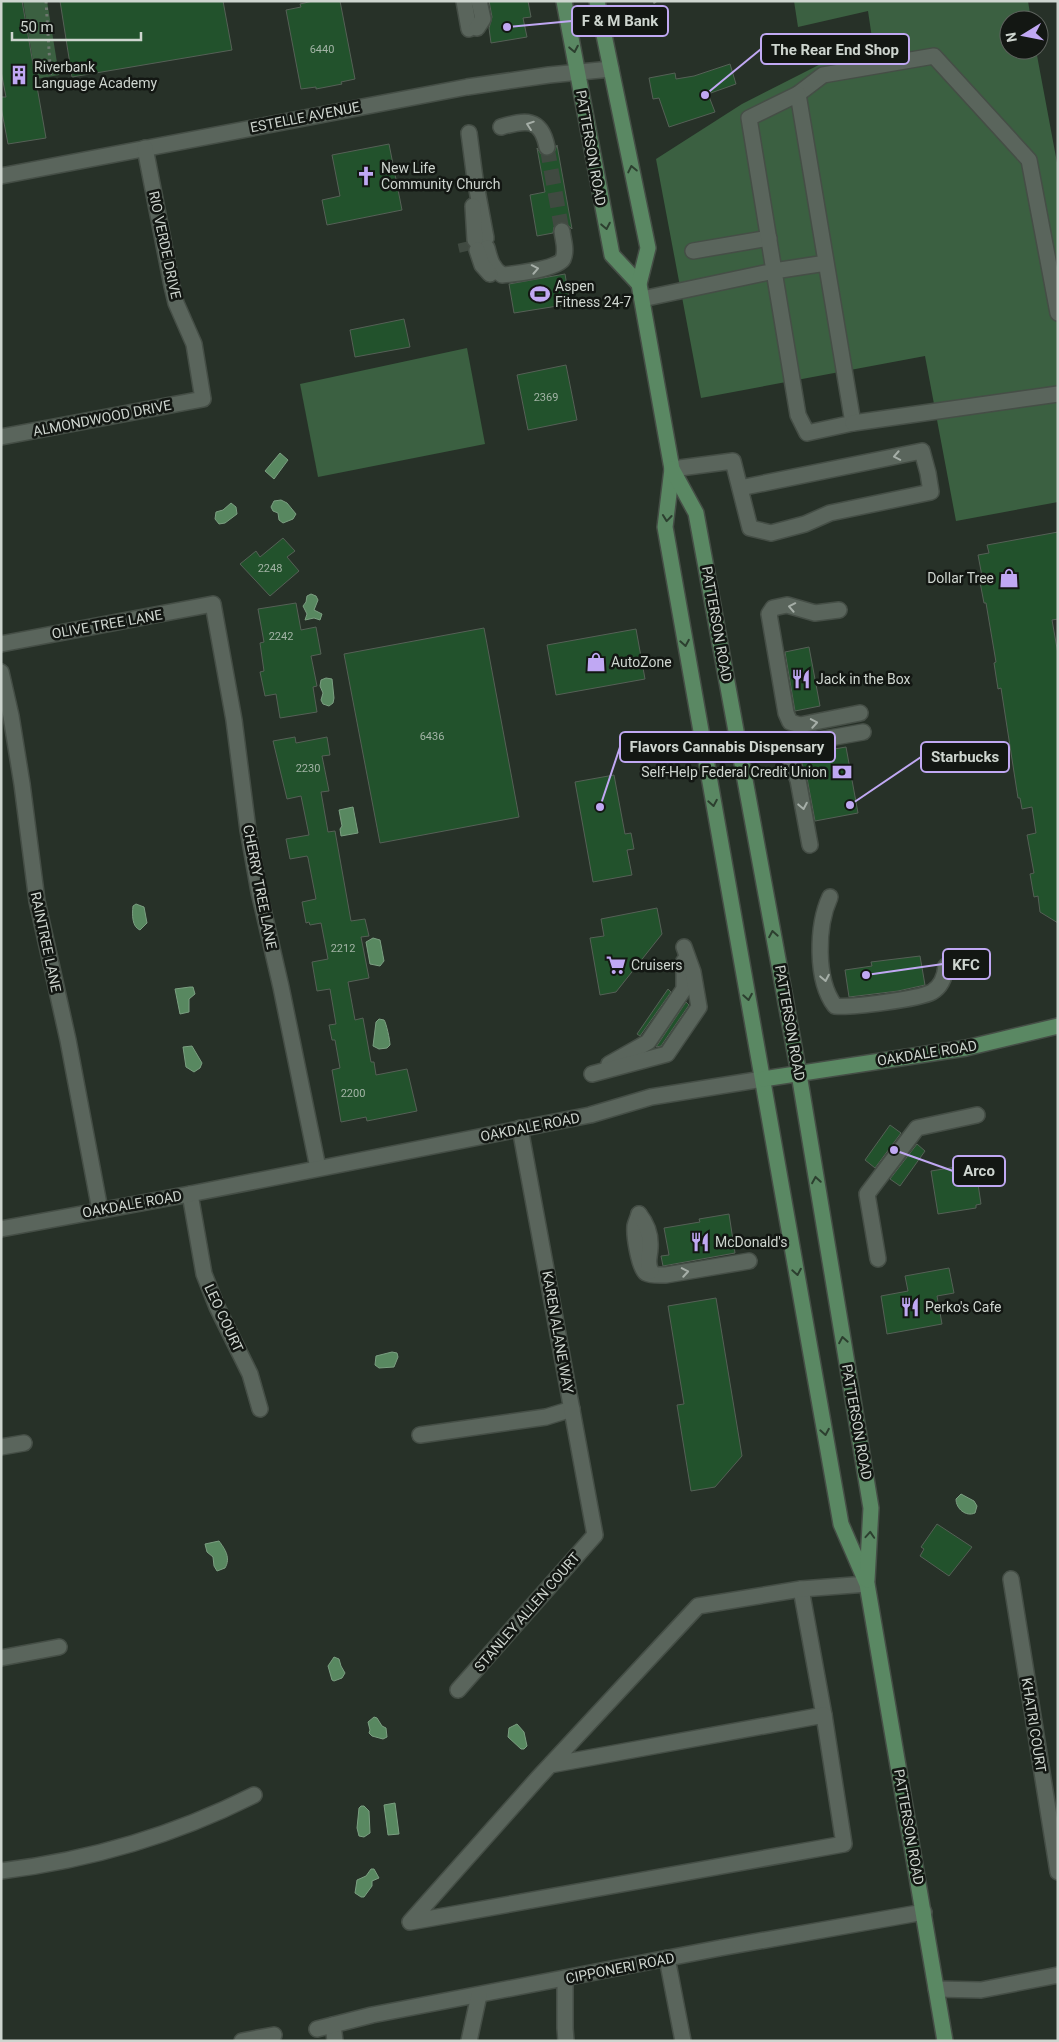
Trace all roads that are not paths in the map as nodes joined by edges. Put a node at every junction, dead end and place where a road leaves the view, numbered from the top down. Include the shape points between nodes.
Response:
1 (464, 1) edge
2 (472, 1) edge
3 (479, 1) edge
4 (564, 1) edge
5 (597, 1) edge
6 (473, 29) junction
7 (611, 69) junction
8 (578, 71) junction
9 (798, 94) junction
10 (501, 127) dead end
11 (469, 133) dead end
12 (547, 147) tunnel mouth
13 (145, 148) junction
14 (1, 176) edge
15 (474, 179) junction
16 (562, 231) tunnel mouth
17 (769, 238) junction
18 (476, 245) junction
19 (693, 251) dead end
20 (826, 263) junction
21 (774, 271) junction
22 (496, 275) junction
23 (641, 292) junction
24 (1058, 313) edge
25 (1058, 394) edge
26 (203, 399) joint
27 (853, 424) junction
28 (1, 437) edge
29 (672, 469) junction
30 (740, 488) junction
31 (213, 604) joint
32 (839, 610) dead end
33 (1, 644) edge
34 (1, 672) edge
35 (860, 714) dead end
36 (863, 732) dead end
37 (810, 845) dead end
38 (830, 897) dead end
39 (946, 966) dead end
40 (1058, 1026) edge
41 (592, 1074) joint
42 (799, 1074) junction
43 (763, 1079) junction
44 (977, 1115) dead end
45 (520, 1128) junction
46 (318, 1168) junction
47 (190, 1194) junction
48 (100, 1210) junction
49 (639, 1214) dead end
50 (1, 1229) edge
51 (878, 1260) dead end
52 (749, 1261) dead end
53 (572, 1408) junction
54 (260, 1409) dead end
55 (420, 1435) dead end
56 (24, 1443) dead end
57 (1, 1447) edge
58 (595, 1535) joint
59 (1011, 1579) dead end
60 (867, 1584) junction
61 (801, 1590) junction
62 (59, 1647) dead end
63 (1, 1658) edge
64 (458, 1690) dead end
65 (824, 1715) junction
66 (550, 1765) junction
67 (254, 1794) dead end
68 (1, 1871) edge
69 (1058, 1872) edge
70 (924, 1912) junction
71 (667, 1958) junction
72 (1058, 1975) edge
73 (565, 1978) junction
74 (936, 1988) junction
75 (479, 1995) junction
76 (333, 2025) junction
77 (316, 2029) dead end
78 (274, 2035) dead end
79 (242, 2041) edge
80 (335, 2041) edge
81 (469, 2041) edge
82 (566, 2041) edge
83 (683, 2041) edge
84 (945, 2041) edge

1 - 6 street
2 - 6 street
3 - 6 street via 482,19
4 -> 8 main road, PATTERSON ROAD
5 - 7 main road, PATTERSON ROAD
7 - 8 street, ESTELLE AVENUE
23 -> 7 main road, PATTERSON ROAD via 648,248
8 - 13 street, ESTELLE AVENUE via 420,96
8 -> 23 main road, PATTERSON ROAD via 612,255
9 - 17 street via 749,118
9 - 20 street
9 - 24 street via 823,74 934,56 1029,160
12 -> 10 street via 542,131 536,125 518,122
11 - 15 street
13 - 14 street, ESTELLE AVENUE
13 - 26 street, RIO VERDE DRIVE via 172,286 194,344
15 - 18 street
15 - 18 street
22 -> 16 street via 551,267 561,262 565,250
17 - 19 street
17 - 21 street
18 - 22 street via 492,264
18 - 22 street via 470,262 478,270
20 - 21 street
20 - 27 street
21 - 23 street
21 - 27 street via 798,415 807,433
23 - 29 main road, PATTERSON ROAD
25 - 27 street
26 - 28 street, ALMONDWOOD DRIVE
29 - 30 street via 733,461
42 -> 29 main road, PATTERSON ROAD via 696,513
29 -> 43 main road, PATTERSON ROAD via 666,527
30 -> 30 street via 750,528 771,533 830,513 931,492 922,451
31 - 33 street, OLIVE TREE LANE
31 - 46 street, CHERRY TREE LANE via 259,892
32 -> 35 street via 815,613 787,605 773,608 769,614 786,713 790,722 800,725
34 - 48 street, RAINTREE LANE via 17,755 37,901 68,1040
36 -> 37 street via 796,744 790,749 788,754 798,780
38 -> 39 street via 824,910 820,940 827,990 835,1006 878,1003 932,992 944,979
40 - 42 main road, OAKDALE ROAD via 966,1048
41 - 41 street via 667,1054 699,1006 693,972 684,947 684,989 648,1042
42 - 43 main road, OAKDALE ROAD
60 -> 42 main road, PATTERSON ROAD via 871,1508
43 - 45 street, OAKDALE ROAD via 650,1097 590,1115
43 -> 60 main road, PATTERSON ROAD via 841,1524
44 - 51 street via 917,1128 867,1194
45 - 46 street, OAKDALE ROAD
45 - 53 street, KAREN ALANE WAY
46 - 47 street, OAKDALE ROAD
47 - 48 street, OAKDALE ROAD
47 - 54 street, LEO COURT via 204,1274 250,1374
48 - 50 street, OAKDALE ROAD
49 -> 52 street via 635,1227 640,1262 643,1270 655,1276
53 - 55 street via 546,1417
53 - 58 street, KAREN ALANE WAY
56 - 57 street
58 - 64 street, STANLEY ALLEN COURT
59 - 69 street, KHATRI COURT
60 - 61 street
60 - 70 main road, PATTERSON ROAD
61 - 65 street
61 - 66 street via 698,1606
62 - 63 street
65 - 66 street
65 - 66 street via 844,1844 410,1922
67 - 68 street via 219,1813 108,1851 64,1862
70 - 71 street, CIPPONERI ROAD
70 - 74 main road, PATTERSON ROAD
71 - 73 street, CIPPONERI ROAD
71 - 83 street
72 - 74 street via 981,1990
73 - 75 street, CIPPONERI ROAD
73 - 82 street
74 - 84 main road, PATTERSON ROAD
75 - 76 street, CIPPONERI ROAD
75 - 81 street
76 - 77 street, CIPPONERI ROAD
76 - 80 street
78 - 79 street

